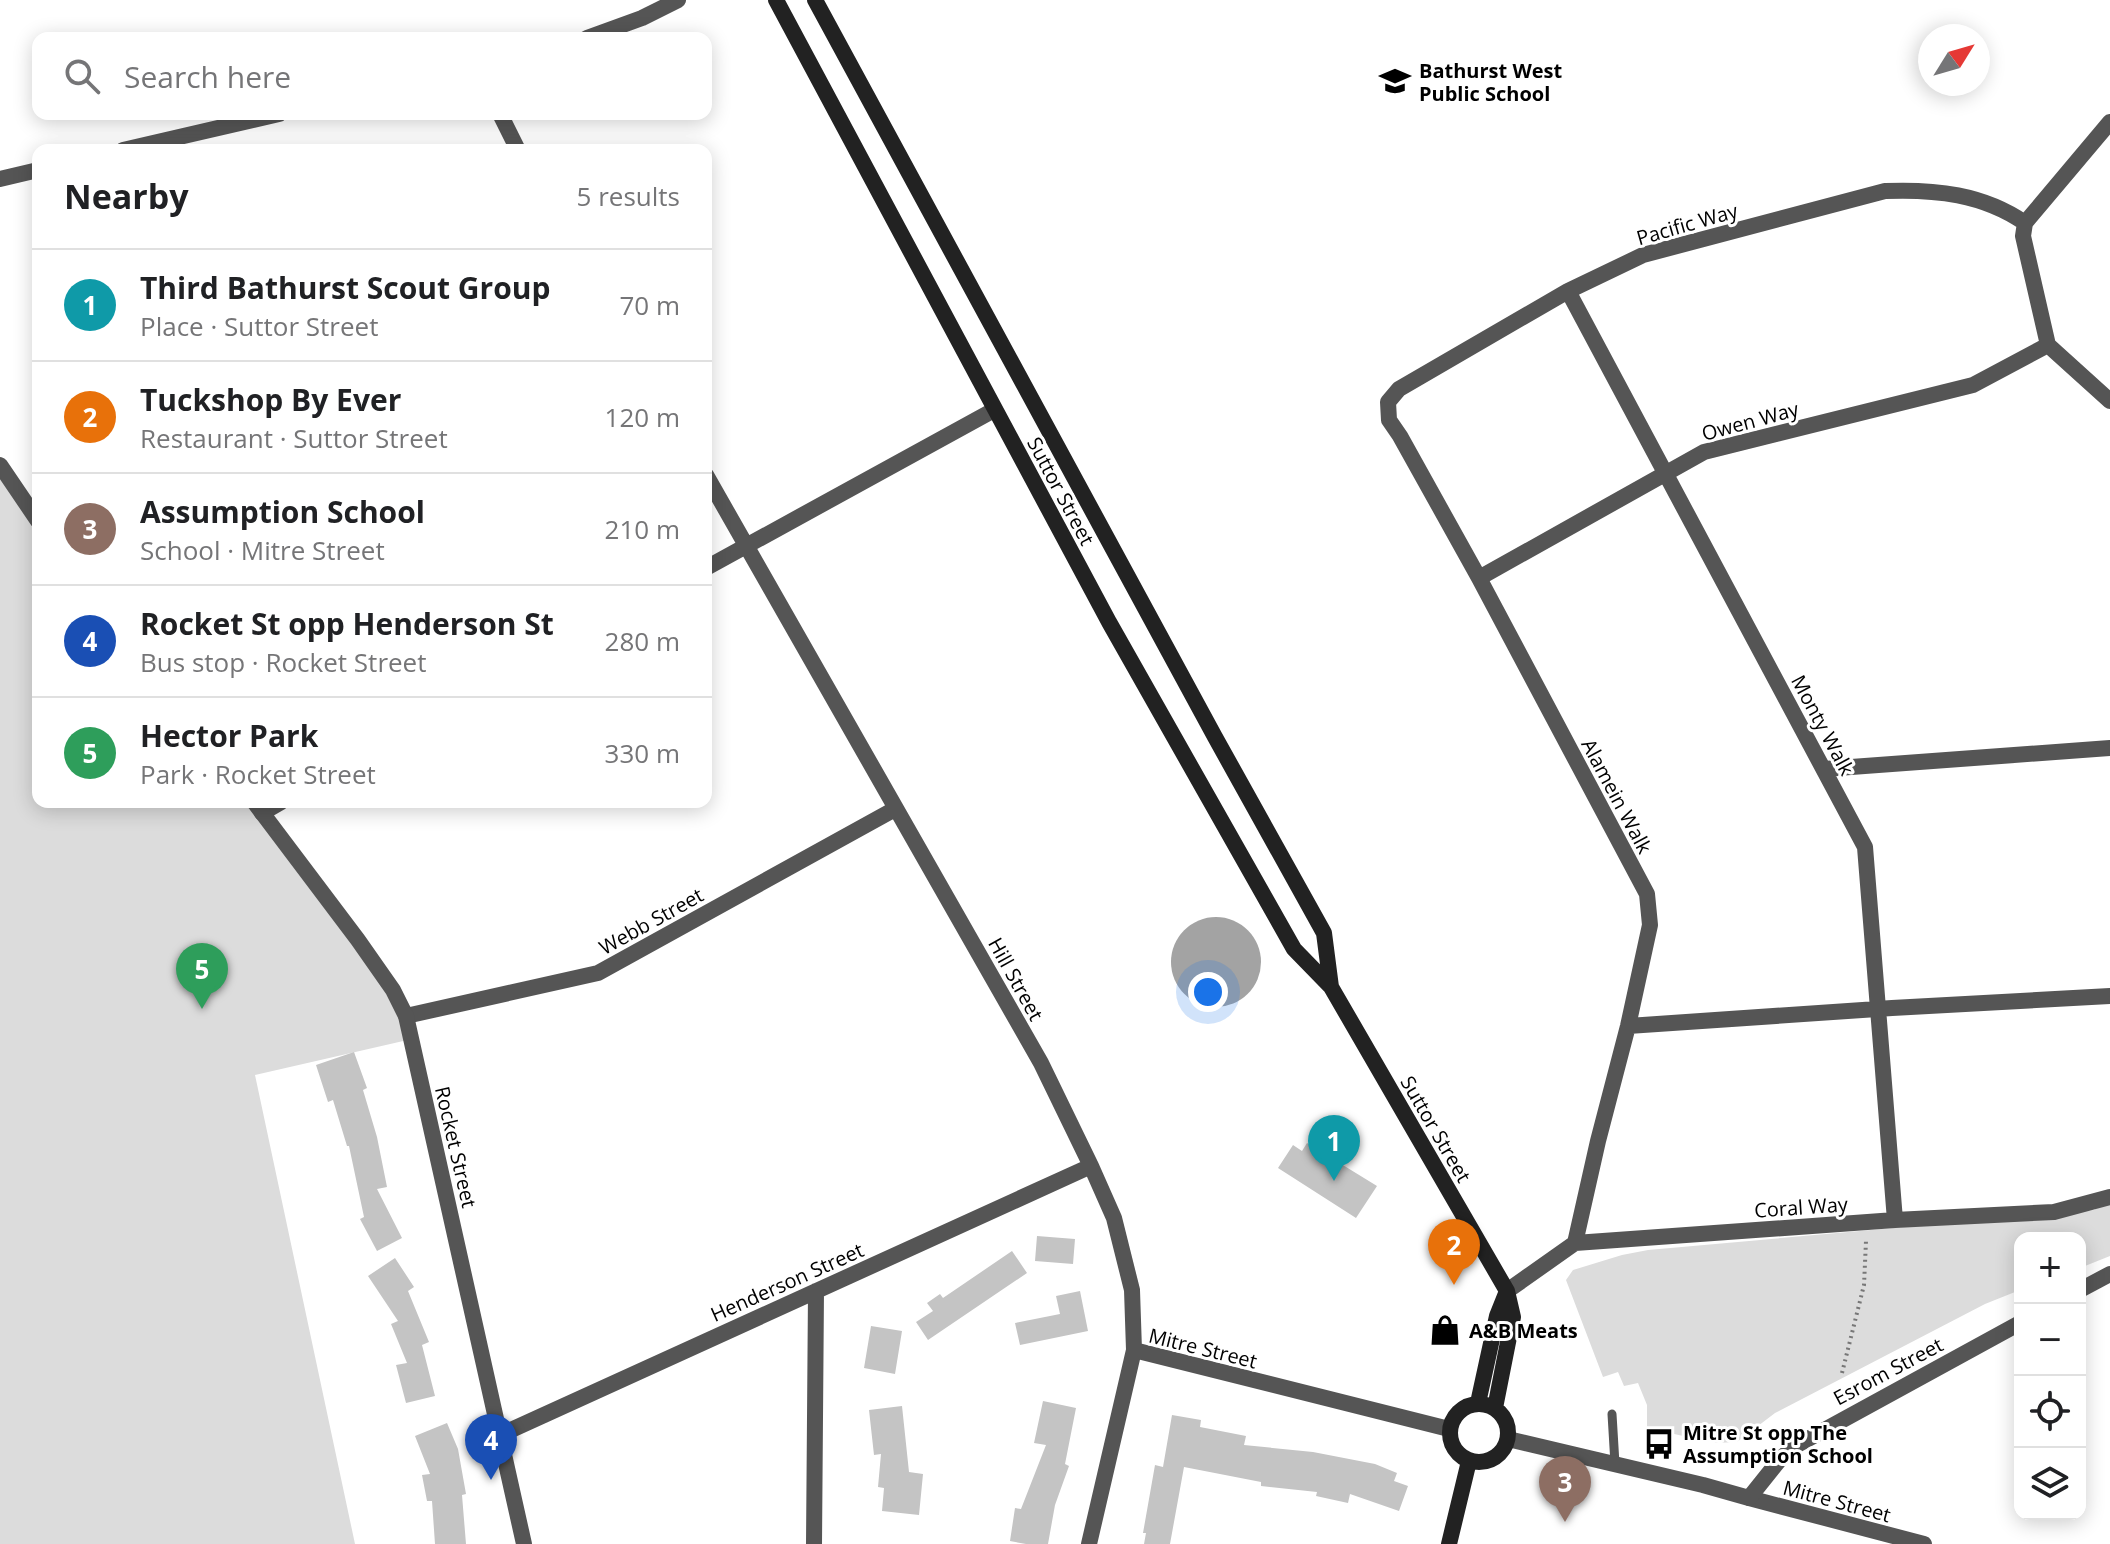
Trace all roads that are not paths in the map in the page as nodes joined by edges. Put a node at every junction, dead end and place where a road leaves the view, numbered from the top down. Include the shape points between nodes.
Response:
1 (678, 0) edge
2 (776, 0) edge
3 (815, 0) edge
4 (604, 32) edge
5 (258, 120) edge
6 (503, 120) edge
7 (2110, 122) edge
8 (173, 144) edge
9 (515, 144) edge
10 (32, 171) edge
11 (0, 179) edge
12 (2025, 223) junction
13 (1568, 291) junction
14 (2048, 345) junction
15 (2110, 401) edge
16 (1388, 402) joint
17 (994, 410) junction
18 (0, 465) edge
19 (1666, 473) junction
20 (712, 485) edge
21 (32, 512) edge
22 (747, 546) junction
23 (712, 565) edge
24 (1479, 578) junction
25 (2110, 748) edge
26 (1824, 769) junction
27 (259, 808) edge
28 (895, 809) junction
29 (1331, 987) junction
30 (2110, 996) edge
31 (1878, 1009) junction
32 (406, 1016) junction
33 (1628, 1026) junction
34 (1091, 1166) junction
35 (2110, 1197) edge
36 (1895, 1220) junction
37 (1575, 1243) junction
38 (2110, 1274) edge
39 (2086, 1287) edge
40 (816, 1291) junction
41 (1507, 1291) junction
42 (2014, 1326) edge
43 (1134, 1350) junction
44 (1478, 1403) junction
45 (1495, 1408) junction
46 (1612, 1414) dead end
47 (1449, 1429) junction
48 (500, 1435) junction
49 (1508, 1439) junction
50 (1469, 1461) junction
51 (1615, 1464) junction
52 (1749, 1498) junction
53 (524, 1544) edge
54 (814, 1544) edge
55 (1089, 1544) edge
56 (1449, 1544) edge
57 (1924, 1544) edge

1 - 4 street
2 - 17 main road, Suttor Street
3 - 29 main road, Suttor Street via 1324,933
5 - 8 street
6 - 9 street
7 - 12 street
10 - 11 street
12 - 13 street, Pacific Way via 1960,195 1885,191 1643,255
12 - 14 street via 2023,236
13 - 16 street, Pacific Way via 1399,389
13 - 19 street, Monty Walk
14 - 15 street
14 - 19 street, Owen Way via 1973,385 1704,452
16 - 24 street, Alamein Walk via 1389,420
17 - 22 street
17 - 29 main road, Suttor Street via 1294,949
18 - 21 street
19 - 24 street, Owen Way
19 - 26 street, Monty Walk
20 - 22 street, Hill Street
22 - 23 street
22 - 28 street, Hill Street
24 - 33 street, Alamein Walk via 1647,894 1650,925
25 - 26 street
26 - 31 street, Monty Walk via 1865,847
27 - 32 street, Rocket Street via 354,933
28 - 32 street, Webb Street via 598,973
28 - 34 street, Hill Street via 1041,1063
29 - 41 main road, Suttor Street
30 - 31 street
31 - 33 street
31 - 36 street, Monty Walk
32 - 48 street, Rocket Street
33 - 37 street, Alamein Walk
34 - 40 street, Henderson Street
34 - 43 street, Hill Street via 1114,1218 1132,1290
35 - 36 street, Coral Way via 2054,1212
36 - 37 street, Coral Way
37 - 41 street
38 - 39 street
40 - 48 street, Henderson Street
40 - 54 street
41 - 44 main road
41 - 45 main road, Suttor Street via 1513,1317
42 - 52 street, Esrom Street via 1797,1445
43 - 47 street, Mitre Street
43 - 55 street, Hill Street
44 - 45 main road
44 - 47 main road via 1456,1414
45 - 49 main road via 1506,1422
46 - 51 lane
47 - 50 main road via 1454,1449
48 - 53 street, Rocket Street
49 - 50 main road via 1489,1461
49 - 51 street, Mitre Street
50 - 56 main road
51 - 52 street, Mitre Street
52 - 57 street, Mitre Street

